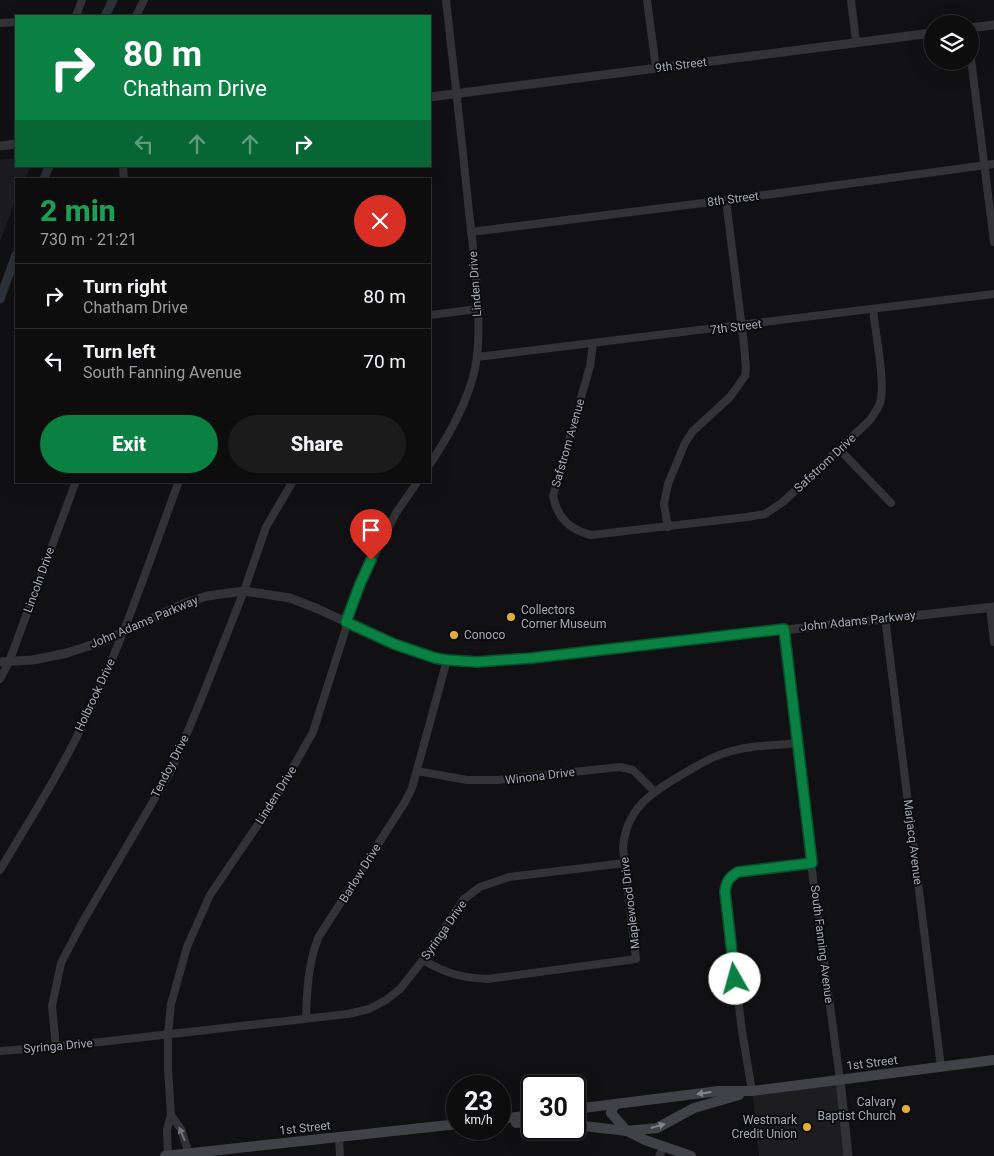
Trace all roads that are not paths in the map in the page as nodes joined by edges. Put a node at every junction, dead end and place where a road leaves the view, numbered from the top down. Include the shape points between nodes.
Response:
1 (82, 0) edge
2 (144, 0) edge
3 (446, 0) edge
4 (647, 0) edge
5 (851, 0) edge
6 (76, 15) edge
7 (136, 15) edge
8 (15, 22) edge
9 (0, 23) edge
10 (994, 25) edge
11 (979, 27) edge
12 (924, 34) edge
13 (856, 42) junction
14 (656, 68) junction
15 (972, 70) edge
16 (456, 94) junction
17 (431, 97) edge
18 (15, 144) edge
19 (0, 146) edge
20 (994, 164) edge
21 (985, 165) junction
22 (726, 200) junction
23 (471, 232) junction
24 (994, 242) edge
25 (994, 294) edge
26 (478, 309) junction
27 (873, 309) junction
28 (431, 315) edge
29 (742, 326) junction
30 (593, 344) junction
31 (477, 357) junction
32 (840, 449) junction
33 (431, 463) edge
34 (75, 483) edge
35 (178, 483) edge
36 (292, 483) edge
37 (417, 483) edge
38 (891, 503) dead end
39 (668, 527) junction
40 (244, 591) junction
41 (992, 607) edge
42 (885, 618) junction
43 (346, 622) junction
44 (784, 629) junction
45 (124, 631) junction
46 (994, 642) edge
47 (447, 660) junction
48 (4, 662) edge
49 (0, 679) edge
50 (797, 743) junction
51 (417, 771) junction
52 (654, 791) junction
53 (625, 863) junction
54 (812, 863) junction
55 (0, 870) edge
56 (423, 960) junction
57 (306, 1018) junction
58 (168, 1034) junction
59 (56, 1046) junction
60 (0, 1051) edge
61 (994, 1060) edge
62 (941, 1067) junction
63 (840, 1080) junction
64 (752, 1091) junction
65 (616, 1104) junction
66 (586, 1108) edge
67 (172, 1115) junction
68 (446, 1125) edge
69 (586, 1126) edge
70 (627, 1130) junction
71 (339, 1137) junction
72 (664, 1146) junction
73 (189, 1154) junction
74 (166, 1156) edge
75 (340, 1156) edge
76 (659, 1156) edge
77 (691, 1156) edge
78 (848, 1156) edge

1 - 6 street
2 - 7 street
3 - 16 street, Linden Drive
4 - 14 street
5 - 13 street
8 - 9 street
10 - 11 street
12 - 13 street, 9th Street
13 - 14 street, 9th Street
14 - 16 street, 9th Street
15 - 21 street
16 - 17 street, 9th Street
16 - 23 street, Linden Drive
18 - 19 street
20 - 21 street, 8th Street
21 - 22 street, 8th Street
21 - 24 street
22 - 23 street, 8th Street
22 - 29 street
23 - 26 street, Linden Drive
25 - 27 street, 7th Street
26 - 28 street
26 - 31 street, Linden Drive
27 - 29 street, 7th Street
27 - 32 street, Safstrom Drive via 882,384 880,403 870,420
29 - 30 street, 7th Street
29 - 39 street via 744,376 730,397 693,431 685,443 668,484 664,504
30 - 31 street, 7th Street
30 - 39 street, Safstrom Avenue via 590,366 554,489 555,506 573,528 591,535
31 - 33 street, Linden Drive via 462,405 444,444
32 - 38 street
32 - 39 street, Safstrom Drive via 765,514
34 - 48 street, Lincoln Drive
35 - 45 street, Holbrook Drive
36 - 40 street, Tendoy Drive via 266,527
37 - 43 street, Linden Drive via 383,535
40 - 43 street, John Adams Parkway via 290,598
40 - 45 street, John Adams Parkway via 207,596
40 - 59 street, Tendoy Drive via 172,768 61,963 52,1006
41 - 42 street, John Adams Parkway
41 - 46 street
42 - 44 street, John Adams Parkway
42 - 62 street, Marjacq Avenue
43 - 47 street, John Adams Parkway via 394,644
43 - 58 street, Linden Drive via 313,732 274,801 210,895 187,947 171,1004
44 - 47 street, John Adams Parkway via 522,659
44 - 50 street, South Fanning Avenue
45 - 48 street, John Adams Parkway via 67,653
45 - 55 street, Holbrook Drive via 84,723
47 - 51 street, Barlow Drive
48 - 49 street, Lincoln Drive
50 - 52 street, Maplewood Drive via 725,752
50 - 54 street, South Fanning Avenue
51 - 52 street, Winona Drive via 467,780 497,780 620,767 633,770
51 - 57 street, Barlow Drive via 405,802 318,938 308,974
52 - 53 street, Maplewood Drive via 626,829
53 - 56 street, Syringa Drive via 509,877 480,887 464,899
53 - 56 street, Maplewood Drive via 636,960 488,979 466,978 442,971
54 - 63 street, South Fanning Avenue
54 - 64 street via 738,872 726,883 739,1013
56 - 57 street, Syringa Drive via 400,989 369,1009
57 - 58 street, Syringa Drive
58 - 59 street, Syringa Drive
58 - 67 street, Linden Drive
59 - 60 street, Syringa Drive
61 - 62 main road, 1st Street
62 - 63 main road, 1st Street
63 - 64 main road, 1st Street
63 - 78 street
64 -> 65 main road, 1st Street via 719,1091
70 -> 64 main road, 1st Street via 656,1128 694,1108
65 - 66 main road, 1st Street
65 - 70 main road via 611,1113
73 -> 67 street, Linden Drive
67 - 74 street, Linden Drive via 167,1130
68 - 71 main road, 1st Street
69 - 70 main road, 1st Street
70 - 72 main road
71 - 73 main road, 1st Street
71 - 75 street
72 - 76 street
72 - 77 main road
73 - 74 main road, 1st Street

